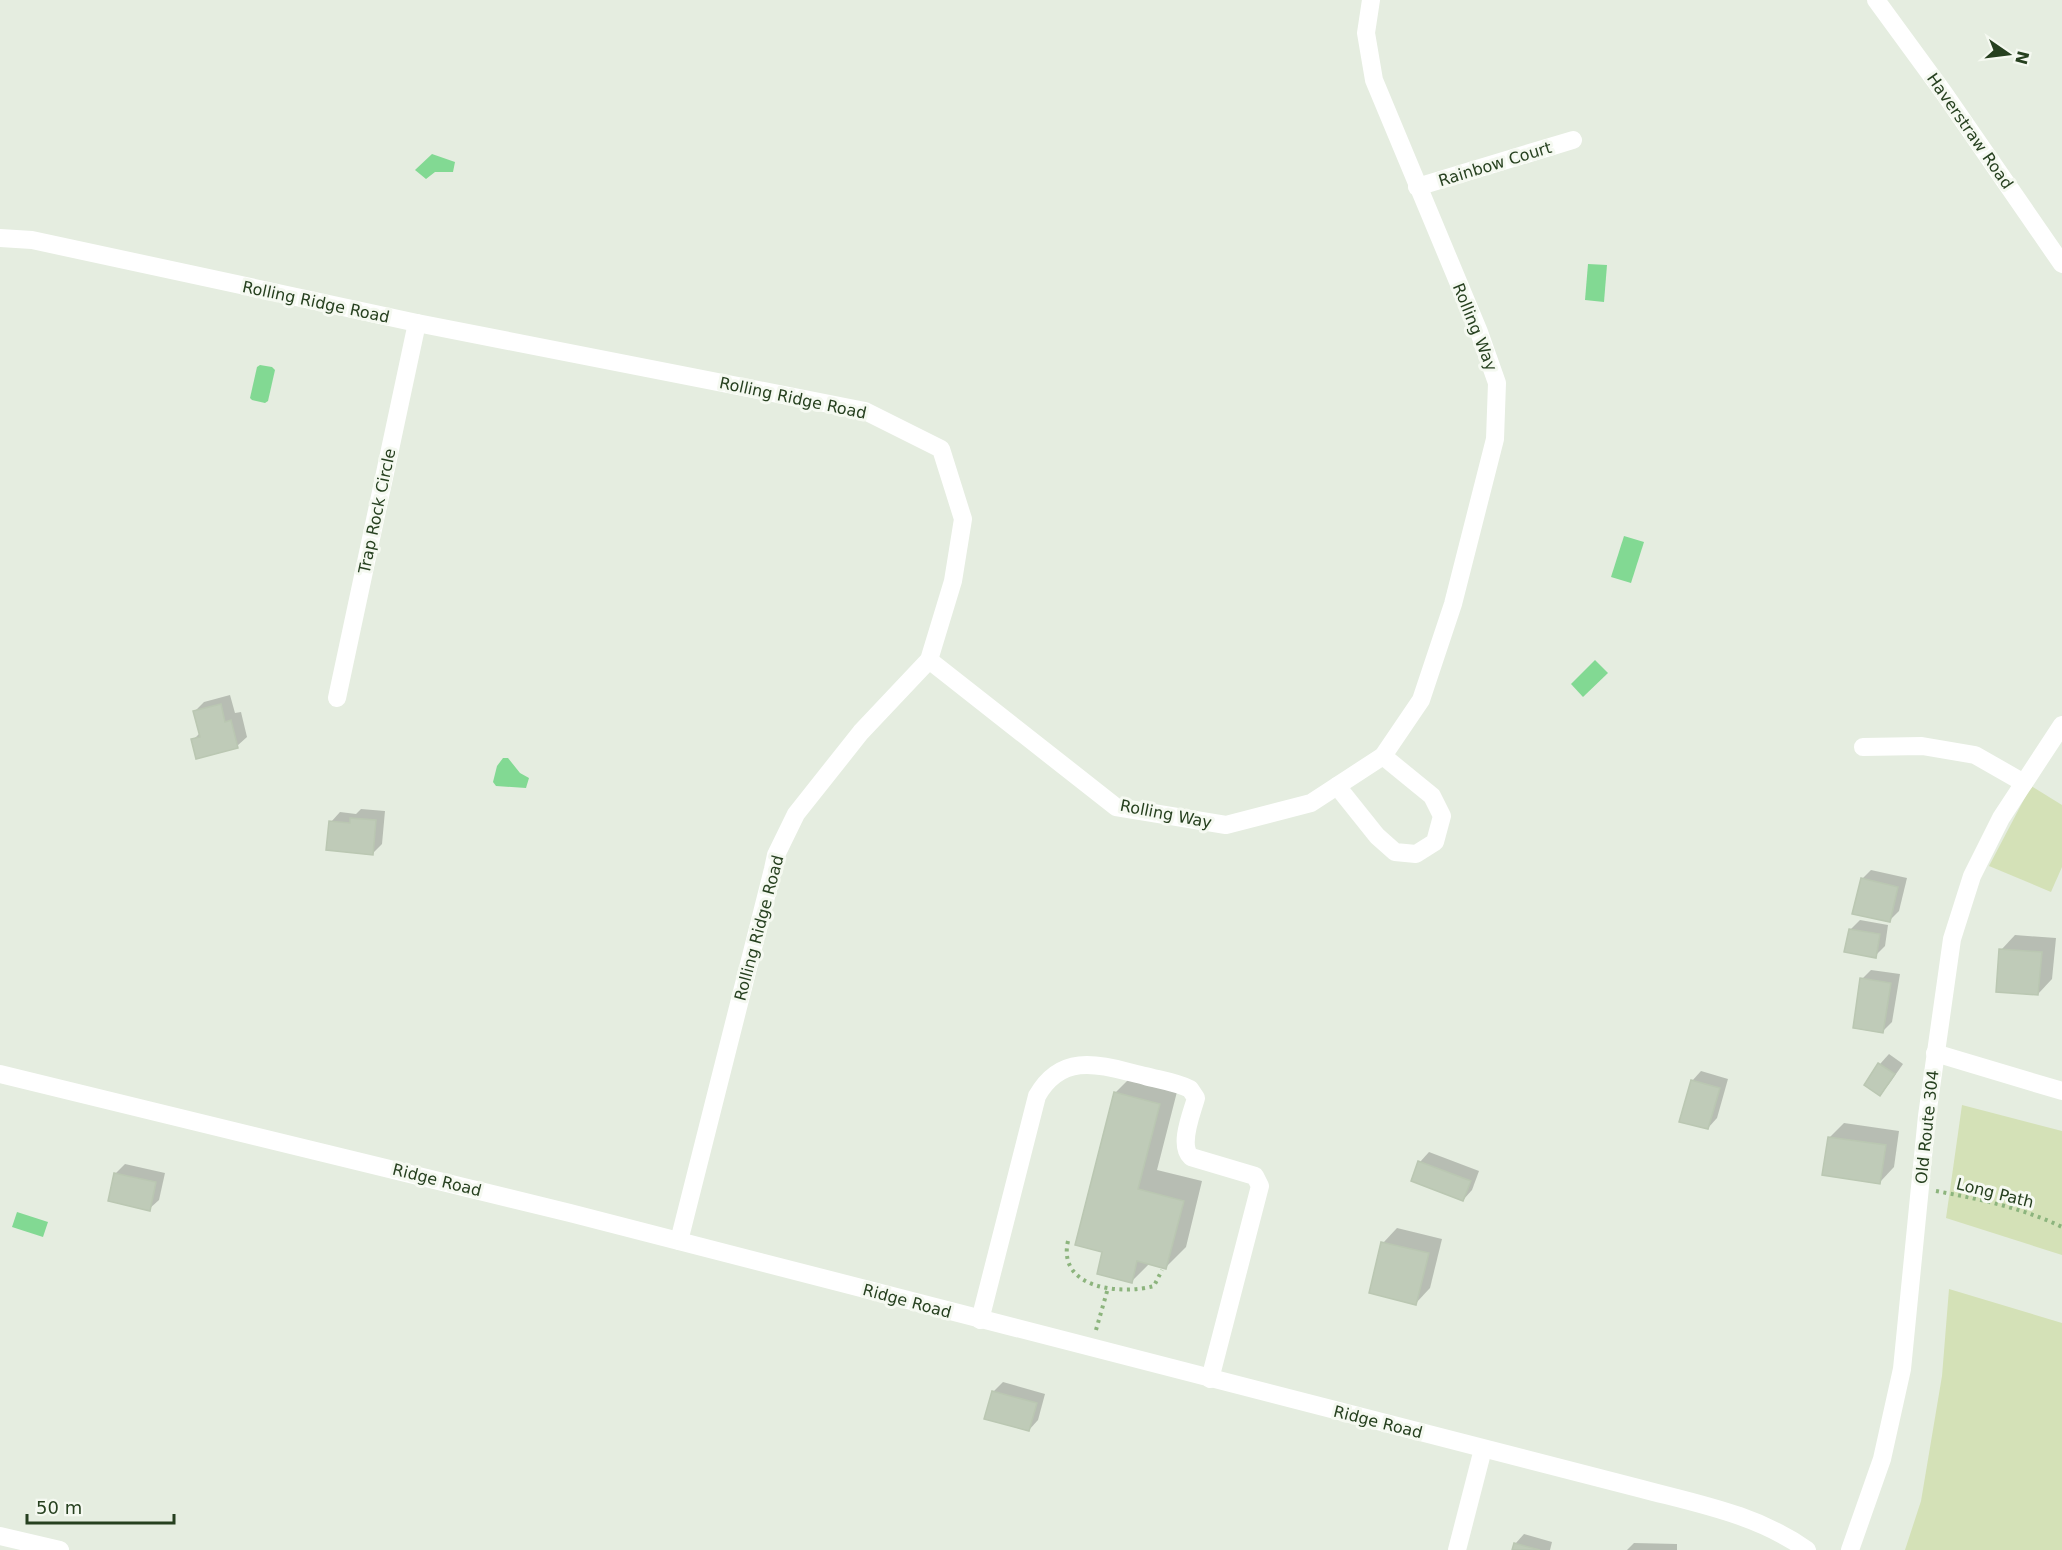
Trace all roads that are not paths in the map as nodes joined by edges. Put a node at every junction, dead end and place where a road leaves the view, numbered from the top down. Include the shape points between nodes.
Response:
1 (1371, 0) edge
2 (1876, 0) edge
3 (1573, 140) dead end
4 (1417, 187) junction
5 (0, 238) edge
6 (2062, 264) edge
7 (417, 323) junction
8 (929, 660) junction
9 (337, 698) dead end
10 (2062, 726) edge
11 (1863, 747) dead end
12 (1383, 756) junction
13 (2024, 783) junction
14 (1337, 786) junction
15 (1935, 1053) junction
16 (0, 1074) edge
17 (2062, 1091) edge
18 (679, 1241) junction
19 (980, 1320) junction
20 (1210, 1379) junction
21 (1483, 1449) junction
22 (0, 1536) edge
23 (50, 1549) edge
24 (1457, 1550) edge
25 (1807, 1550) edge
26 (1850, 1550) edge

1 - 4 street, Rolling Way via 1366,33 1374,80
2 - 6 street, Haverstraw Road
3 - 4 street, Rainbow Court
4 - 12 street, Rolling Way via 1497,383 1495,439 1453,604 1421,700
5 - 7 street, Rolling Ridge Road via 32,240
7 - 8 street, Rolling Ridge Road via 865,411 941,449 963,519 953,581
7 - 9 street, Trap Rock Circle
8 - 14 street, Rolling Way via 1116,807 1226,825 1311,803
8 - 18 street, Rolling Ridge Road via 861,732 796,814 784,838 772,870
10 - 13 street, Old Route 304
11 - 13 street via 1922,746 1975,755
12 - 14 street, Rolling Way
12 - 14 street via 1432,796 1442,816 1435,842 1416,854 1395,852
13 - 15 street, Old Route 304 via 1972,876 1952,939
15 - 17 street
15 - 26 street, Old Route 304 via 1898,1395 1879,1468
16 - 18 street, Ridge Road
18 - 19 street, Ridge Road
19 - 20 street, Ridge Road
19 - 20 street via 1037,1096 1056,1072 1076,1066 1105,1066 1190,1089 1196,1098 1184,1142 1187,1153 1258,1180 1260,1186
20 - 21 street, Ridge Road
21 - 24 street
21 - 25 street, Ridge Road via 1738,1515 1772,1528
22 - 23 street

